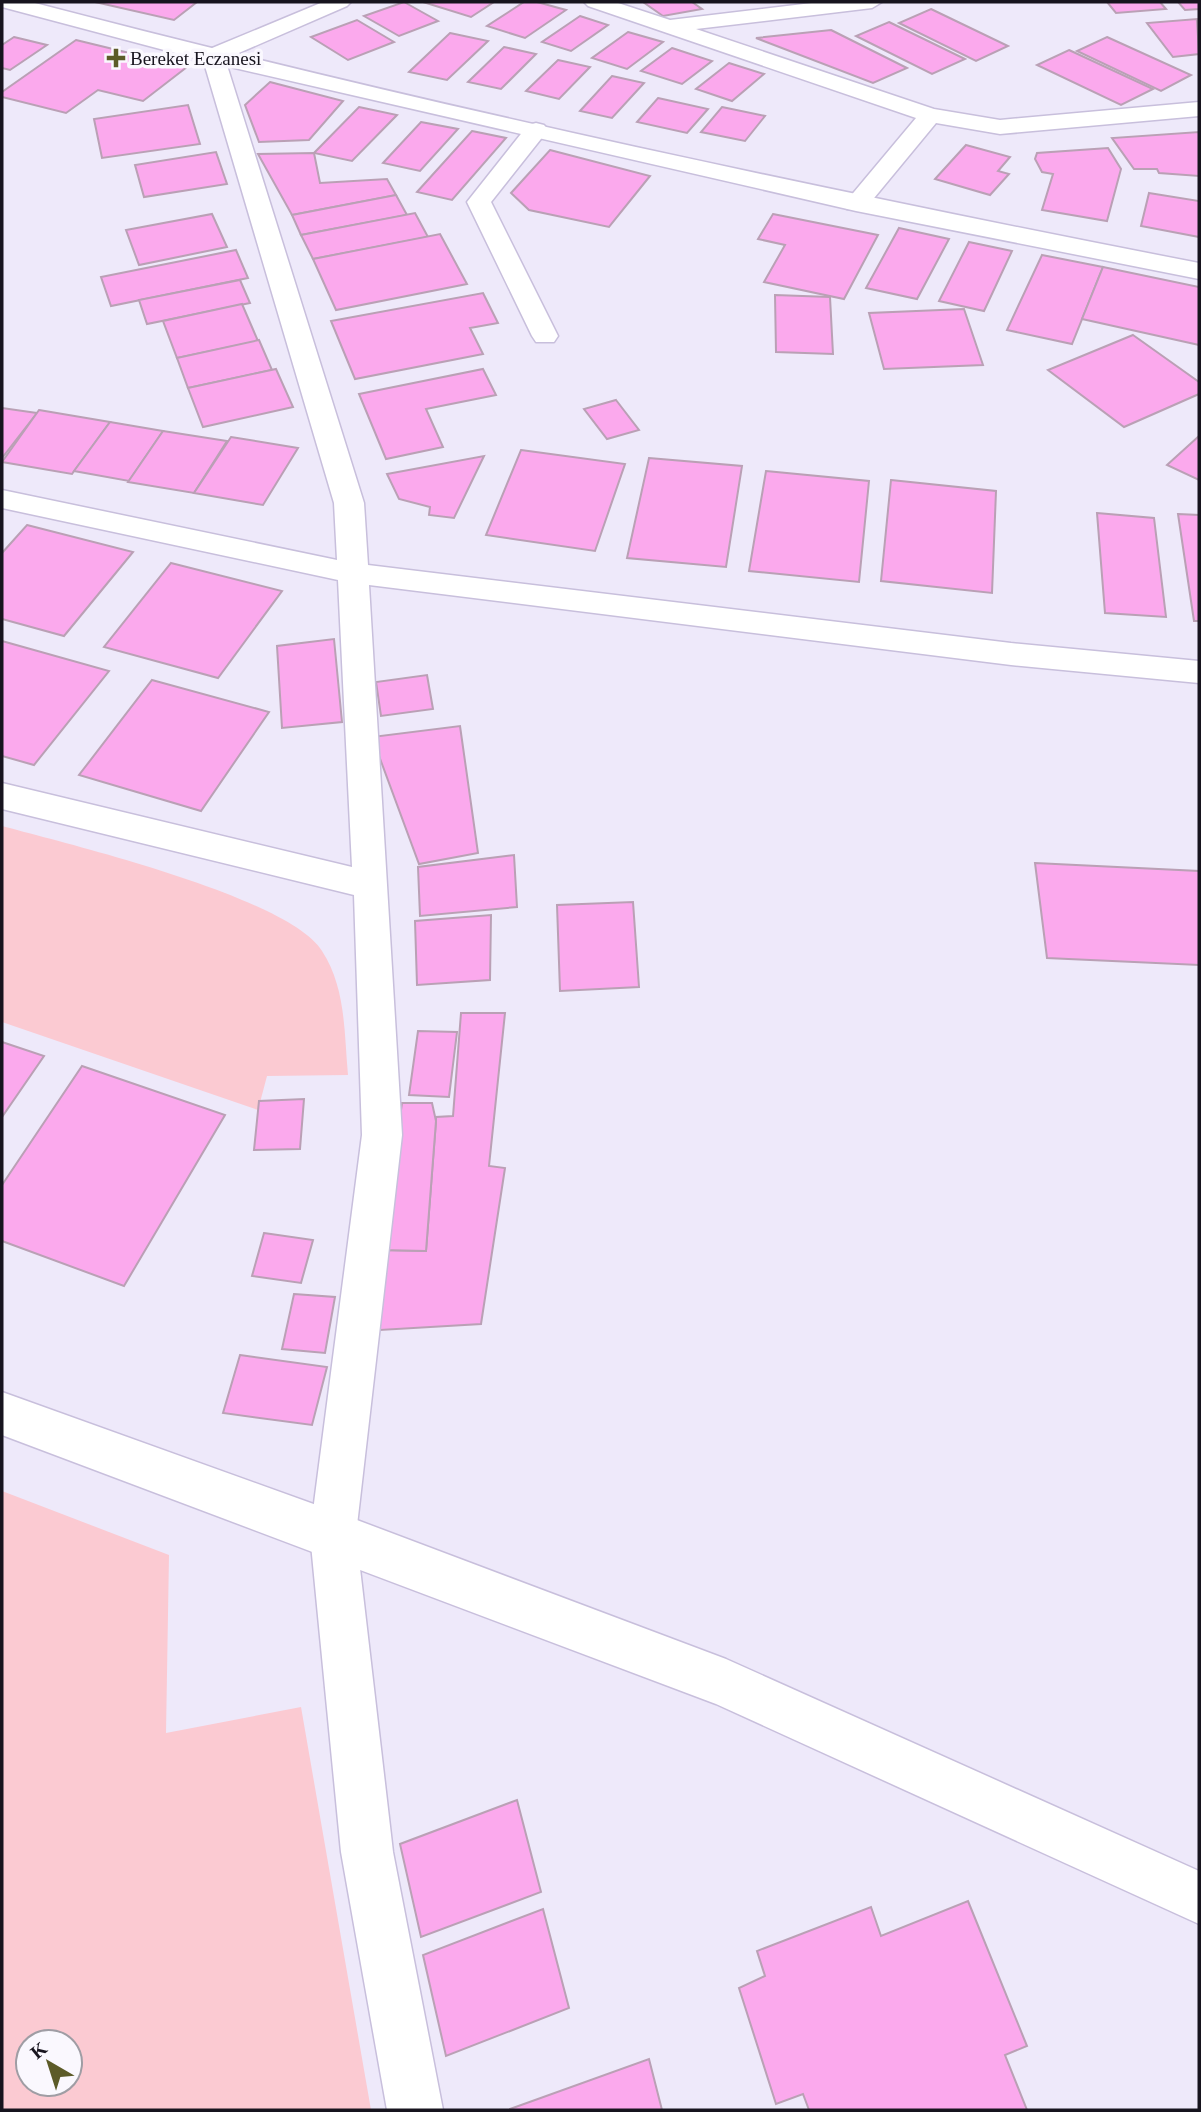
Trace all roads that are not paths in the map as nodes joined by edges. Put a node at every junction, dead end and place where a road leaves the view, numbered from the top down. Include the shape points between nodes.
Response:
1 (7, 2) edge
2 (340, 2) edge
3 (595, 2) edge
4 (872, 2) edge
5 (667, 26) junction
6 (214, 56) junction
7 (1199, 109) edge
8 (930, 115) junction
9 (536, 130) junction
10 (856, 204) junction
11 (1199, 271) edge
12 (545, 335) dead end
13 (2, 499) edge
14 (351, 573) junction
15 (1199, 672) edge
16 (2, 796) edge
17 (371, 885) junction
18 (2, 1414) edge
19 (333, 1534) junction
20 (1199, 1898) edge
21 (415, 2110) edge

1 - 6 street
2 - 6 street
3 - 5 street
4 - 5 street
5 - 8 street
6 - 9 street
6 - 14 street via 349,503
7 - 8 street via 1000,127
8 - 10 street
9 - 10 street
9 - 12 street via 479,202
10 - 11 street
13 - 14 street
14 - 15 street via 1011,654
14 - 17 street
16 - 17 street
17 - 19 street via 382,1135
18 - 19 street
19 - 20 street via 726,1683
19 - 21 street via 367,1853

